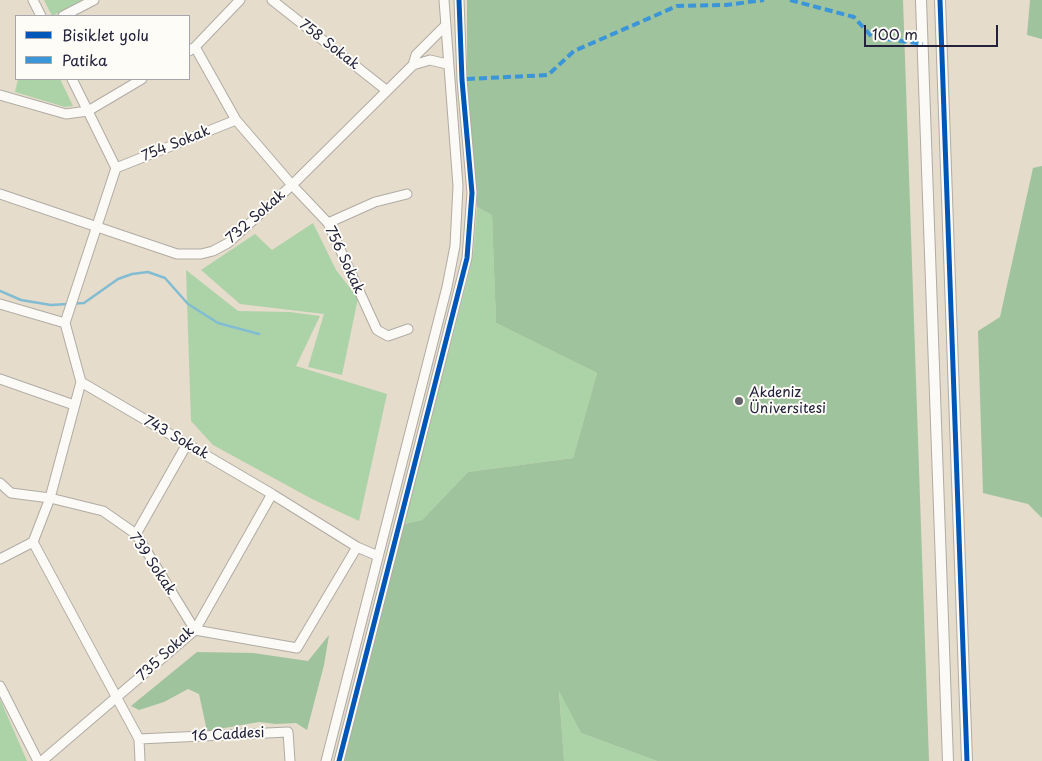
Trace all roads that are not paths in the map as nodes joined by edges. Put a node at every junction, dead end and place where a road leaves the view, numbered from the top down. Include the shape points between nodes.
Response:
1 (33, 0) edge
2 (94, 0) edge
3 (240, 0) edge
4 (272, 0) edge
5 (444, 0) edge
6 (459, 0) edge
7 (921, 0) edge
8 (940, 0) edge
9 (40, 15) edge
10 (65, 15) edge
11 (445, 26) junction
12 (192, 49) edge
13 (447, 64) junction
14 (413, 65) junction
15 (72, 80) edge
16 (140, 80) edge
17 (386, 90) junction
18 (0, 95) edge
19 (88, 111) junction
20 (236, 120) junction
21 (116, 168) junction
22 (292, 186) junction
23 (0, 194) edge
24 (407, 194) dead end
25 (328, 223) junction
26 (95, 227) junction
27 (0, 304) edge
28 (64, 323) junction
29 (408, 329) dead end
30 (0, 379) edge
31 (81, 382) junction
32 (74, 405) junction
33 (187, 444) junction
34 (0, 483) edge
35 (272, 494) junction
36 (50, 498) junction
37 (136, 534) junction
38 (33, 542) junction
39 (357, 547) junction
40 (378, 556) junction
41 (0, 558) edge
42 (195, 630) junction
43 (0, 686) edge
44 (117, 699) junction
45 (139, 739) junction
46 (40, 761) edge
47 (140, 761) edge
48 (290, 761) edge
49 (326, 761) edge
50 (340, 761) edge
51 (948, 761) edge
52 (967, 761) edge

1 - 9 street
2 - 10 street
3 - 12 street
4 - 17 street, 758 Sokak
5 - 11 street
6 - 50 street via 472,193 467,258
7 - 51 street
8 - 52 street
11 - 13 street
11 - 14 street, 732 Sokak via 416,55
12 - 20 street, 756 Sokak
13 - 14 street via 430,60
13 - 40 street via 458,186 455,246
14 - 17 street, 732 Sokak
15 - 19 street
16 - 19 street
17 - 22 street, 732 Sokak
18 - 19 street via 66,114
19 - 21 street
20 - 21 street, 754 Sokak
20 - 22 street, 756 Sokak
21 - 26 street
22 - 25 street, 756 Sokak
22 - 26 street, 732 Sokak via 228,243 201,254 177,254
23 - 26 street, 732 Sokak
24 - 25 street via 375,202
25 - 29 street, 756 Sokak via 376,330 388,336
26 - 28 street
27 - 28 street
28 - 31 street
30 - 32 street
31 - 32 street
31 - 33 street, 743 Sokak
32 - 36 street
33 - 35 street, 743 Sokak
33 - 37 street
34 - 36 street, 739 Sokak via 11,493
35 - 39 street, 743 Sokak
35 - 42 street, 735 Sokak
36 - 37 street, 739 Sokak via 103,511
36 - 38 street
37 - 42 street, 739 Sokak
38 - 41 street
38 - 44 street
39 - 40 street, 743 Sokak
39 - 42 street via 297,648
40 - 49 street
42 - 44 street, 735 Sokak
43 - 46 street
44 - 45 street
44 - 46 street, 735 Sokak
45 - 47 street
45 - 48 street, 16 Caddesi via 288,732

